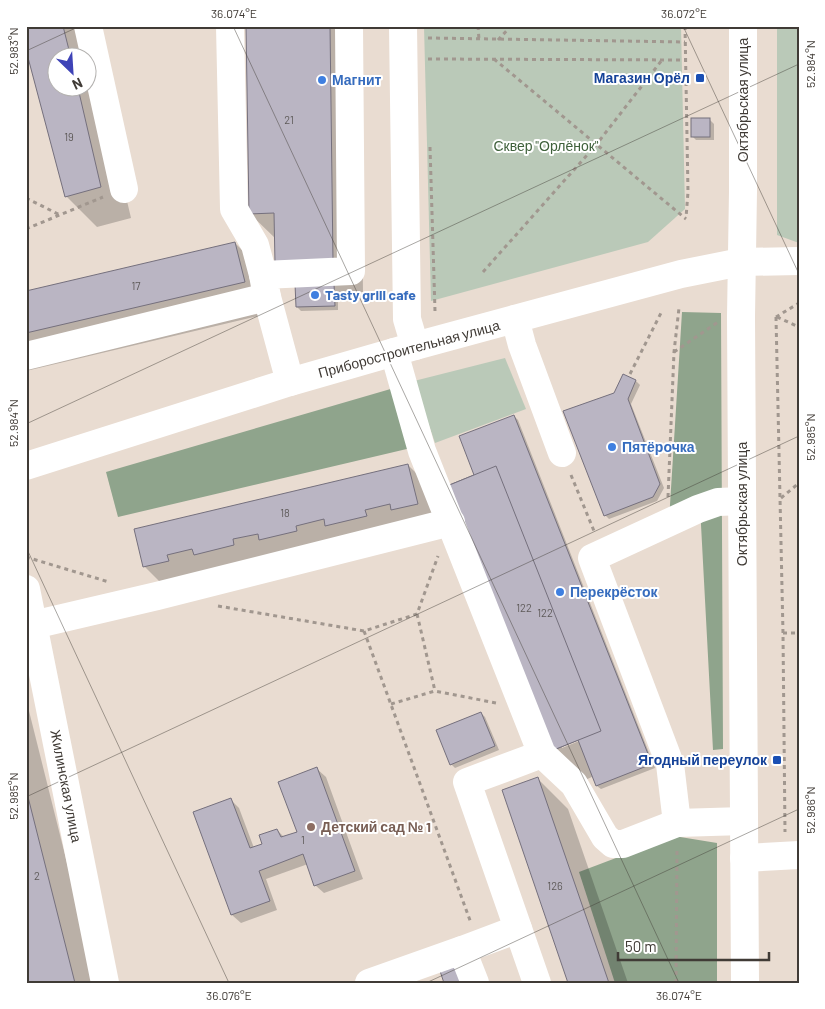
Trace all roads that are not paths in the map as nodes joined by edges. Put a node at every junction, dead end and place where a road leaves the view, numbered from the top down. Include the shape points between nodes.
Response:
1 (88, 26) edge
2 (230, 26) edge
3 (349, 26) edge
4 (743, 26) edge
5 (415, 29) edge
6 (124, 188) road end
7 (799, 261) edge
8 (741, 262) junction
9 (265, 286) junction
10 (515, 320) junction
11 (404, 349) junction
12 (26, 356) edge
13 (290, 382) junction
14 (562, 453) road end
15 (26, 466) edge
16 (742, 501) junction
17 (451, 522) junction
18 (26, 590) edge
19 (33, 624) junction
20 (542, 754) junction
21 (744, 821) junction
22 (677, 823) junction
23 (792, 855) edge
24 (744, 858) junction
25 (518, 930) junction
26 (470, 947) junction
27 (105, 983) edge
28 (369, 983) edge
29 (475, 983) edge
30 (537, 983) edge
31 (745, 983) edge

1 - 6 main road
2 - 9 main road via 234,210 255,245
3 - 9 main road via 351,271
4 - 8 main road, Октябрьская улица
5 - 11 main road
7 - 8 main road, Приборостроительная улица
8 - 10 main road, Приборостроительная улица via 681,274
8 - 16 main road, Октябрьская улица
9 - 12 main road
9 - 13 main road
10 - 11 main road, Приборостроительная улица
10 - 14 main road
11 - 13 main road, Приборостроительная улица
11 - 17 main road via 422,451
13 - 15 main road, Приборостроительная улица
16 - 21 main road, Октябрьская улица
16 - 22 main road via 718,502 698,509 592,558 670,764
17 - 19 main road
17 - 20 main road
18 - 19 main road, Жилинская улица
19 - 27 main road, Жилинская улица
20 - 22 main road via 574,784 604,838 613,844 623,844
20 - 25 main road via 467,782
21 - 22 main road
21 - 24 main road, Октябрьская улица
23 - 24 main road
24 - 31 main road, Октябрьская улица
25 - 26 main road
25 - 30 main road
26 - 28 main road
26 - 29 main road

